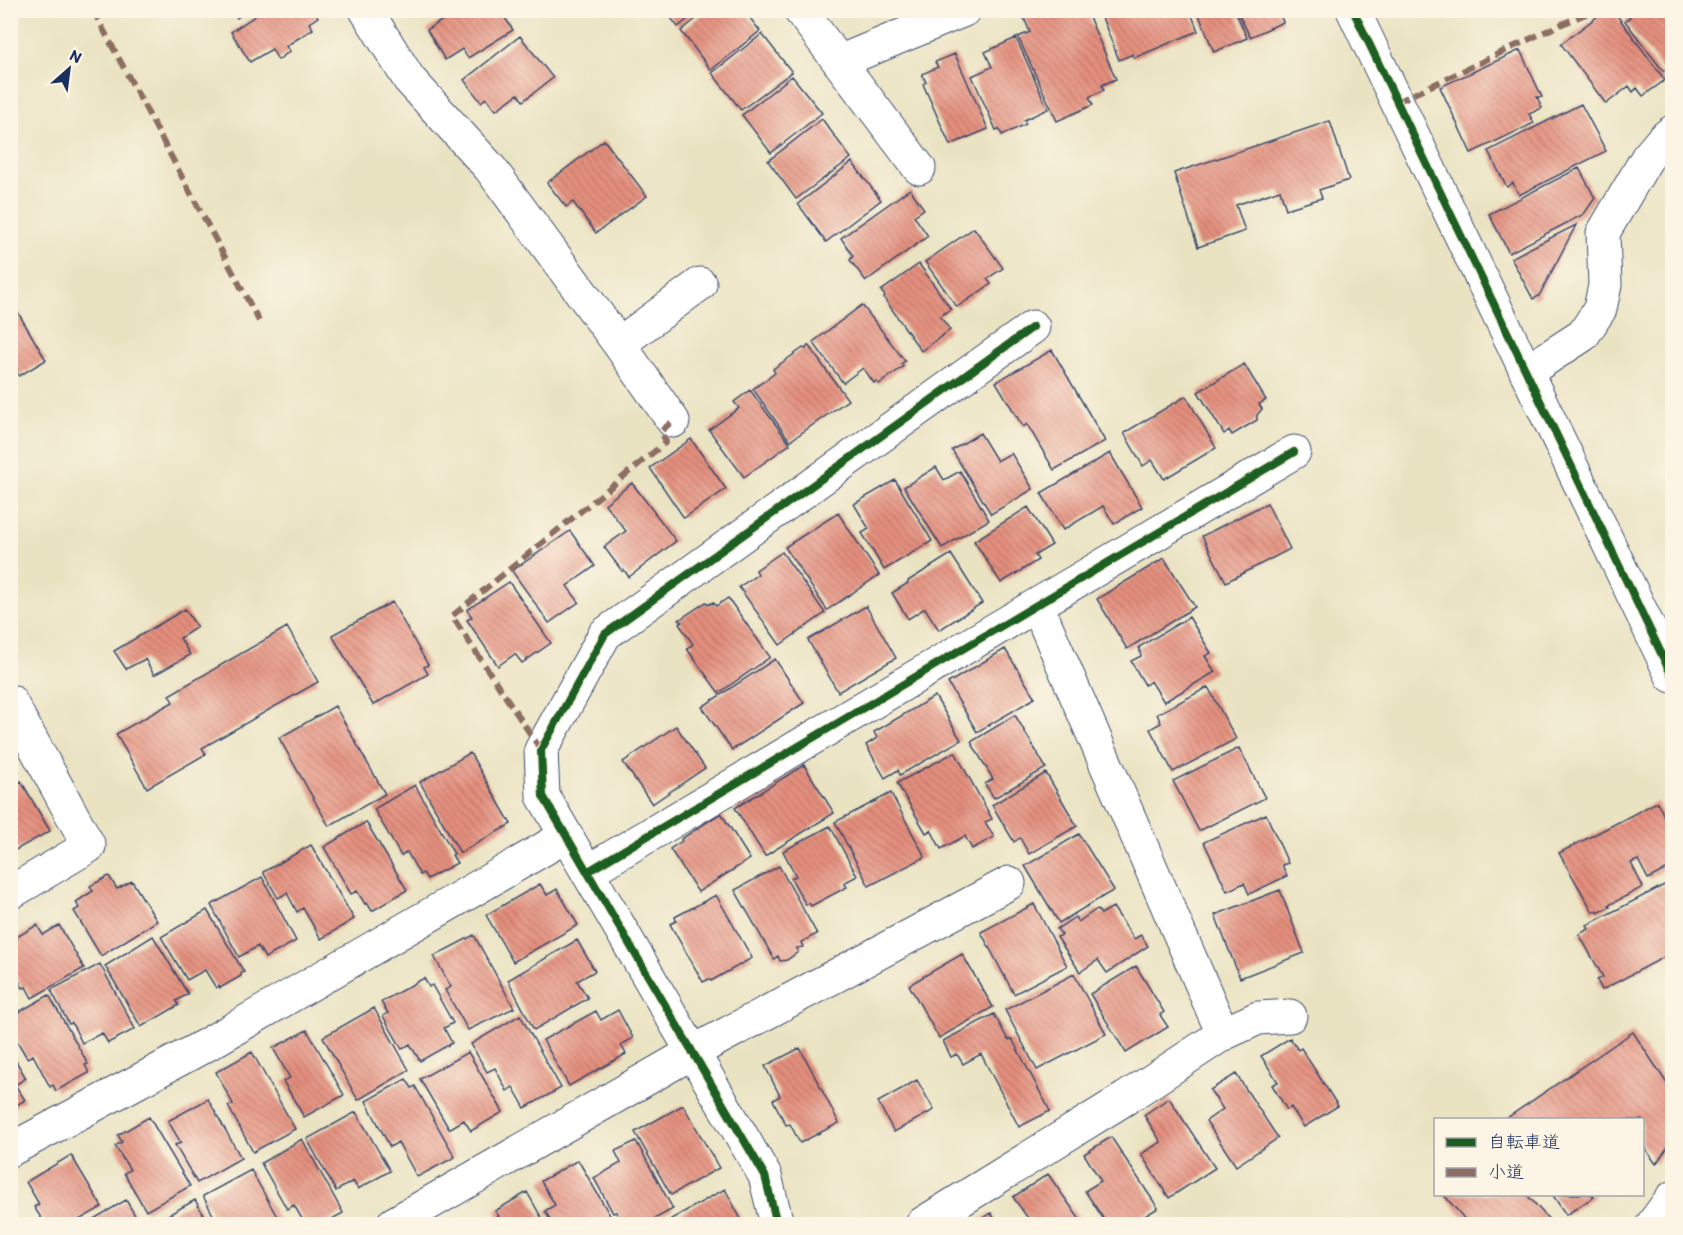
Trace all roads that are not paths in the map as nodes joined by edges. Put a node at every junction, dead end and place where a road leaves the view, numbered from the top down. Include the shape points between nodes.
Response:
1 (366, 10) edge
2 (800, 10) edge
3 (964, 10) edge
4 (1353, 10) edge
5 (839, 62) junction
6 (1672, 132) edge
7 (919, 168) dead end
8 (700, 284) dead end
9 (1033, 327) dead end
10 (619, 344) junction
11 (1526, 372) junction
12 (673, 421) dead end
13 (1294, 452) dead end
14 (1037, 605) junction
15 (1672, 676) edge
16 (10, 701) edge
17 (566, 836) junction
18 (587, 872) junction
19 (1009, 883) dead end
20 (10, 893) edge
21 (1290, 1016) dead end
22 (1223, 1034) junction
23 (693, 1052) junction
24 (10, 1150) edge
25 (393, 1224) edge
26 (777, 1224) edge
27 (922, 1224) edge

1 - 10 street via 409,80 490,168
2 - 5 street
3 - 5 street
4 - 11 street
5 - 7 street
6 - 11 street via 1647,158 1603,233 1605,285 1600,309 1582,335
8 - 10 street
9 - 17 street via 605,634 541,750 543,796
10 - 12 street
11 - 15 street
13 - 14 street
14 - 18 street
14 - 22 street
16 - 20 street via 89,846
17 - 18 street
17 - 24 street via 206,1045
18 - 23 street
19 - 23 street
21 - 22 street via 1258,1018
22 - 27 street
23 - 25 street
23 - 26 street via 765,1176

